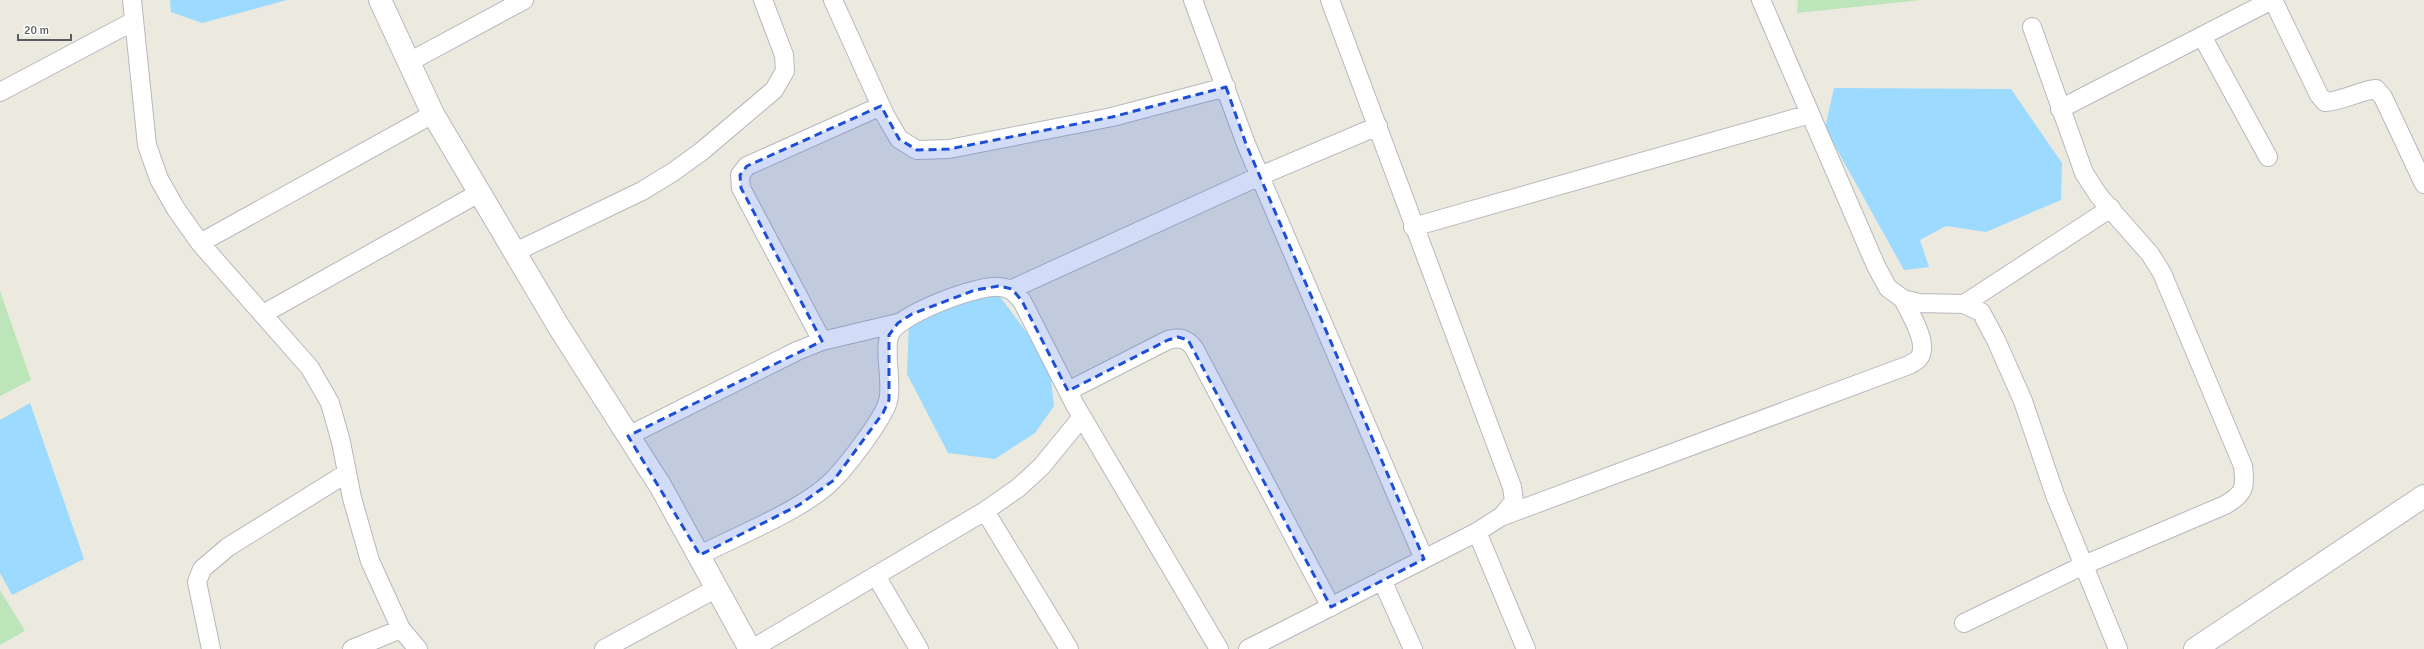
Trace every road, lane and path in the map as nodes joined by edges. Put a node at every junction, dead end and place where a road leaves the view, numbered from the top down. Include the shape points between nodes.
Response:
1 (132, 0) edge
2 (380, 0) edge
3 (524, 0) edge
4 (763, 0) edge
5 (833, 0) edge
6 (1193, 0) edge
7 (1330, 0) edge
8 (1761, 0) edge
9 (2272, 0) edge
10 (134, 21) junction
11 (2032, 27) dead end
12 (2202, 36) junction
13 (409, 62) junction
14 (1226, 87) junction
15 (0, 92) edge
16 (881, 106) junction
17 (2060, 109) junction
18 (433, 114) junction
19 (1810, 114) junction
20 (1378, 126) junction
21 (2268, 156) dead end
22 (1260, 176) junction
23 (2424, 184) edge
24 (479, 193) junction
25 (2111, 208) junction
26 (1413, 227) junction
27 (200, 243) junction
28 (515, 252) junction
29 (1012, 289) junction
30 (1903, 299) junction
31 (1964, 304) junction
32 (263, 314) junction
33 (898, 323) junction
34 (822, 341) junction
35 (1068, 391) junction
36 (1082, 417) junction
37 (628, 436) junction
38 (346, 473) junction
39 (2424, 496) edge
40 (985, 511) junction
41 (1502, 516) junction
42 (1477, 532) junction
43 (700, 555) junction
44 (1424, 559) junction
45 (2084, 565) junction
46 (876, 576) junction
47 (1382, 580) junction
48 (717, 588) junction
49 (1331, 606) junction
50 (1964, 623) dead end
51 (401, 629) junction
52 (1258, 647) edge
53 (211, 649) edge
54 (352, 649) edge
55 (418, 649) edge
56 (604, 649) edge
57 (751, 649) edge
58 (919, 649) edge
59 (1069, 649) edge
60 (1219, 649) edge
61 (1413, 649) edge
62 (1526, 649) edge
63 (2118, 649) edge
64 (2195, 649) edge

1 - 10 street
2 - 13 street
3 - 13 street
4 - 28 street via 784,55 785,72 774,90 702,152 673,172 642,191
5 - 16 street
6 - 14 street
7 - 20 street
8 - 19 street
9 - 12 street
9 - 23 street via 2319,95 2325,102 2336,102 2366,90 2376,90 2383,97
10 - 15 street
10 - 27 street via 147,145 159,179
11 - 17 street
12 - 17 street
12 - 21 street
13 - 18 street
14 - 16 street via 1112,117 949,150 917,150 900,139
14 - 22 street
16 - 34 street via 747,166 740,175 742,188
17 - 25 street via 2084,173 2099,196
18 - 24 street
18 - 27 street
19 - 26 street
19 - 30 street via 1876,266 1888,288
20 - 22 street
20 - 26 street
22 - 29 street
22 - 44 street
24 - 28 street
24 - 32 street
25 - 31 street
25 - 45 street via 2146,249 2162,274 2243,466 2245,484 2238,498 2225,505
26 - 41 street via 1512,487 1514,501
27 - 32 street
28 - 37 street
29 - 33 street via 999,286 975,290 912,314
29 - 35 street via 1022,301
30 - 31 street via 1919,303
30 - 41 street via 1920,333 1922,348 1920,357 1909,365
31 - 45 street via 1981,312 1996,340 2023,401 2055,495
32 - 38 street via 310,368 330,403
33 - 34 street
33 - 43 street via 889,335 888,400 883,413 834,480 799,505
34 - 37 street via 764,367
35 - 36 street
35 - 49 street via 1168,340 1178,337 1188,340
36 - 40 street via 1041,467 1018,488
36 - 60 street
37 - 43 street
38 - 51 street via 370,561
38 - 53 street via 228,547 202,569 197,582
39 - 64 street
40 - 46 street
40 - 59 street
41 - 42 street
42 - 44 street
42 - 62 street
43 - 48 street
44 - 47 street
45 - 50 street
45 - 63 street
46 - 57 street
46 - 58 street
47 - 49 street
47 - 61 street
48 - 56 street
48 - 57 street
49 - 52 street
51 - 54 street
51 - 55 street

